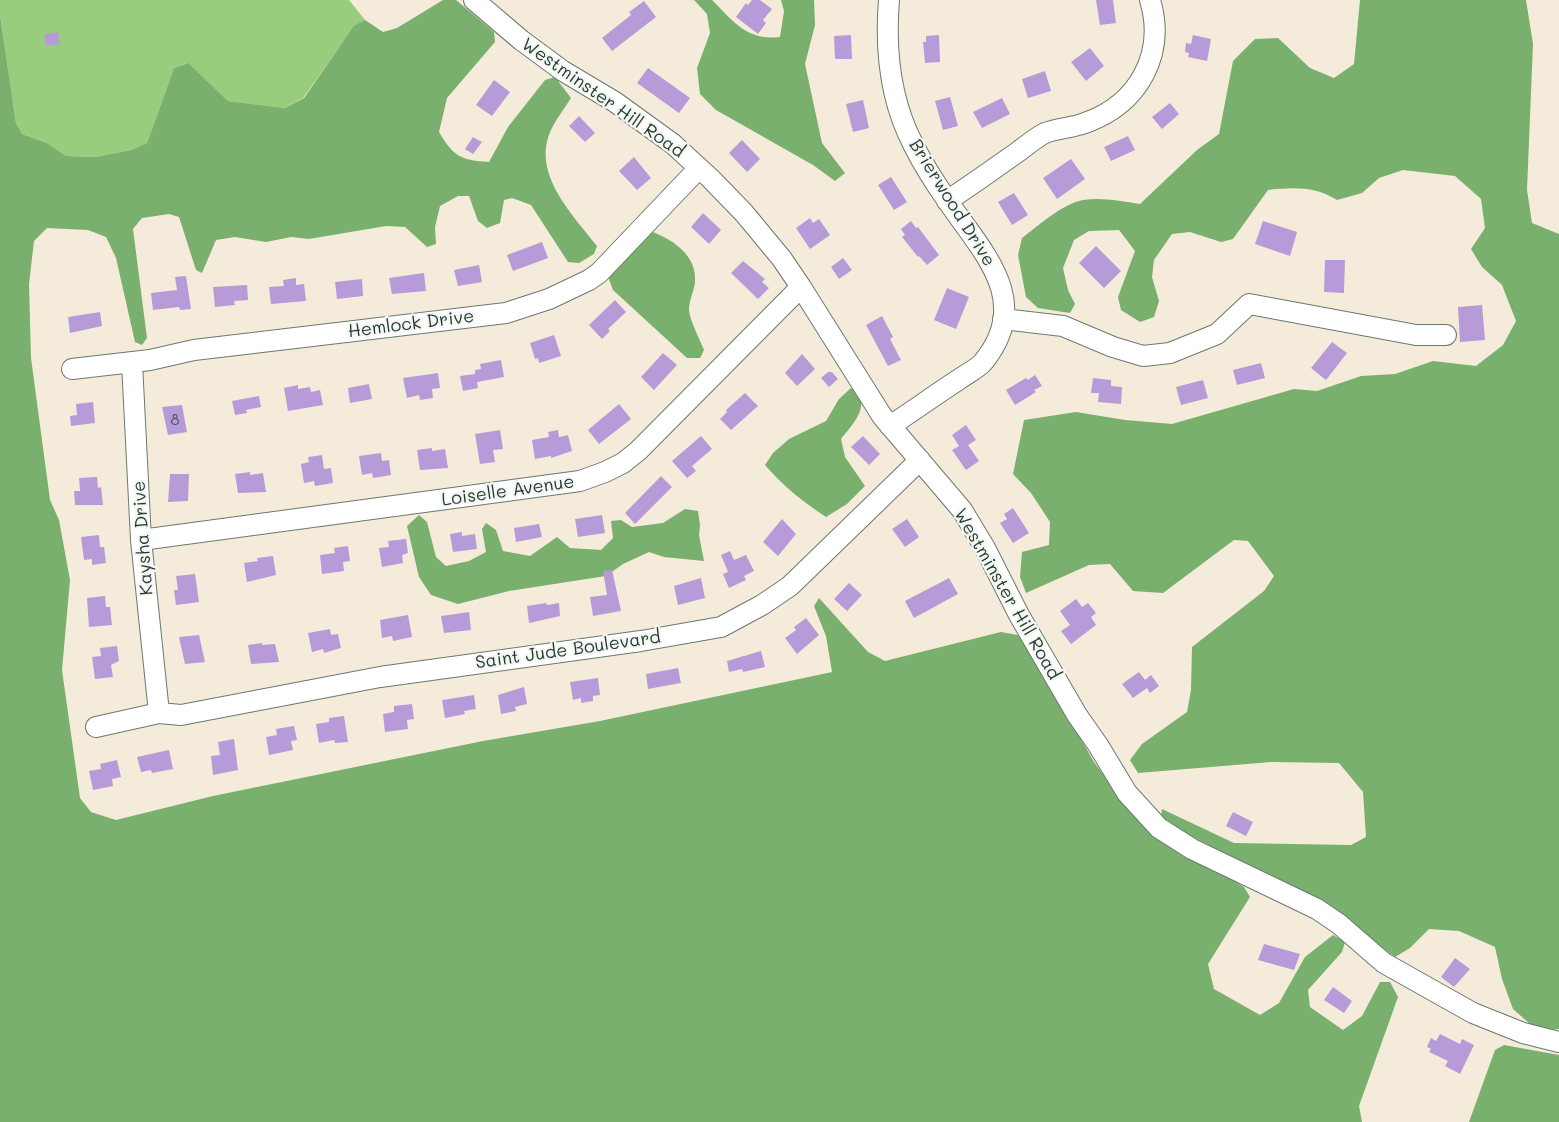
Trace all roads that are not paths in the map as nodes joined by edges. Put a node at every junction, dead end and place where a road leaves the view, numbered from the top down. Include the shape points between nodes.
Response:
1 (474, 0) edge
2 (889, 0) edge
3 (1150, 0) edge
4 (699, 168) junction
5 (947, 201) junction
6 (801, 287) junction
7 (1003, 319) junction
8 (1446, 335) dead end
9 (132, 363) junction
10 (72, 369) dead end
11 (890, 426) junction
12 (920, 460) junction
13 (141, 540) junction
14 (159, 713) junction
15 (96, 727) dead end
16 (1559, 1042) edge

1 - 4 street, Westminster Hill Road via 521,40 615,102
2 - 5 street, Brierwood Drive via 889,60 899,111 913,145
3 - 5 street via 1155,19 1154,44 1148,69 1133,92 1102,116 1044,134
4 - 6 street, Westminster Hill Road via 744,213
4 - 9 street, Hemlock Drive via 598,273 571,290 528,307 194,350
5 - 7 street, Brierwood Drive via 995,269
6 - 11 street, Westminster Hill Road
6 - 13 street, Loiselle Avenue via 638,451 623,463 592,477
7 - 8 street via 1063,326 1143,357 1170,353 1217,334 1249,304 1416,335
7 - 11 street, Brierwood Drive via 983,363
9 - 10 street, Hemlock Drive
9 - 13 street, Kaysha Drive
11 - 12 street, Westminster Hill Road
12 - 14 street, Saint Jude Boulevard via 790,586 721,627 391,675 182,716
12 - 16 street, Westminster Hill Road via 962,510 1111,770 1159,828 1192,849 1317,909 1384,963 1473,1013
13 - 14 street, Kaysha Drive
14 - 15 street, Saint Jude Boulevard

